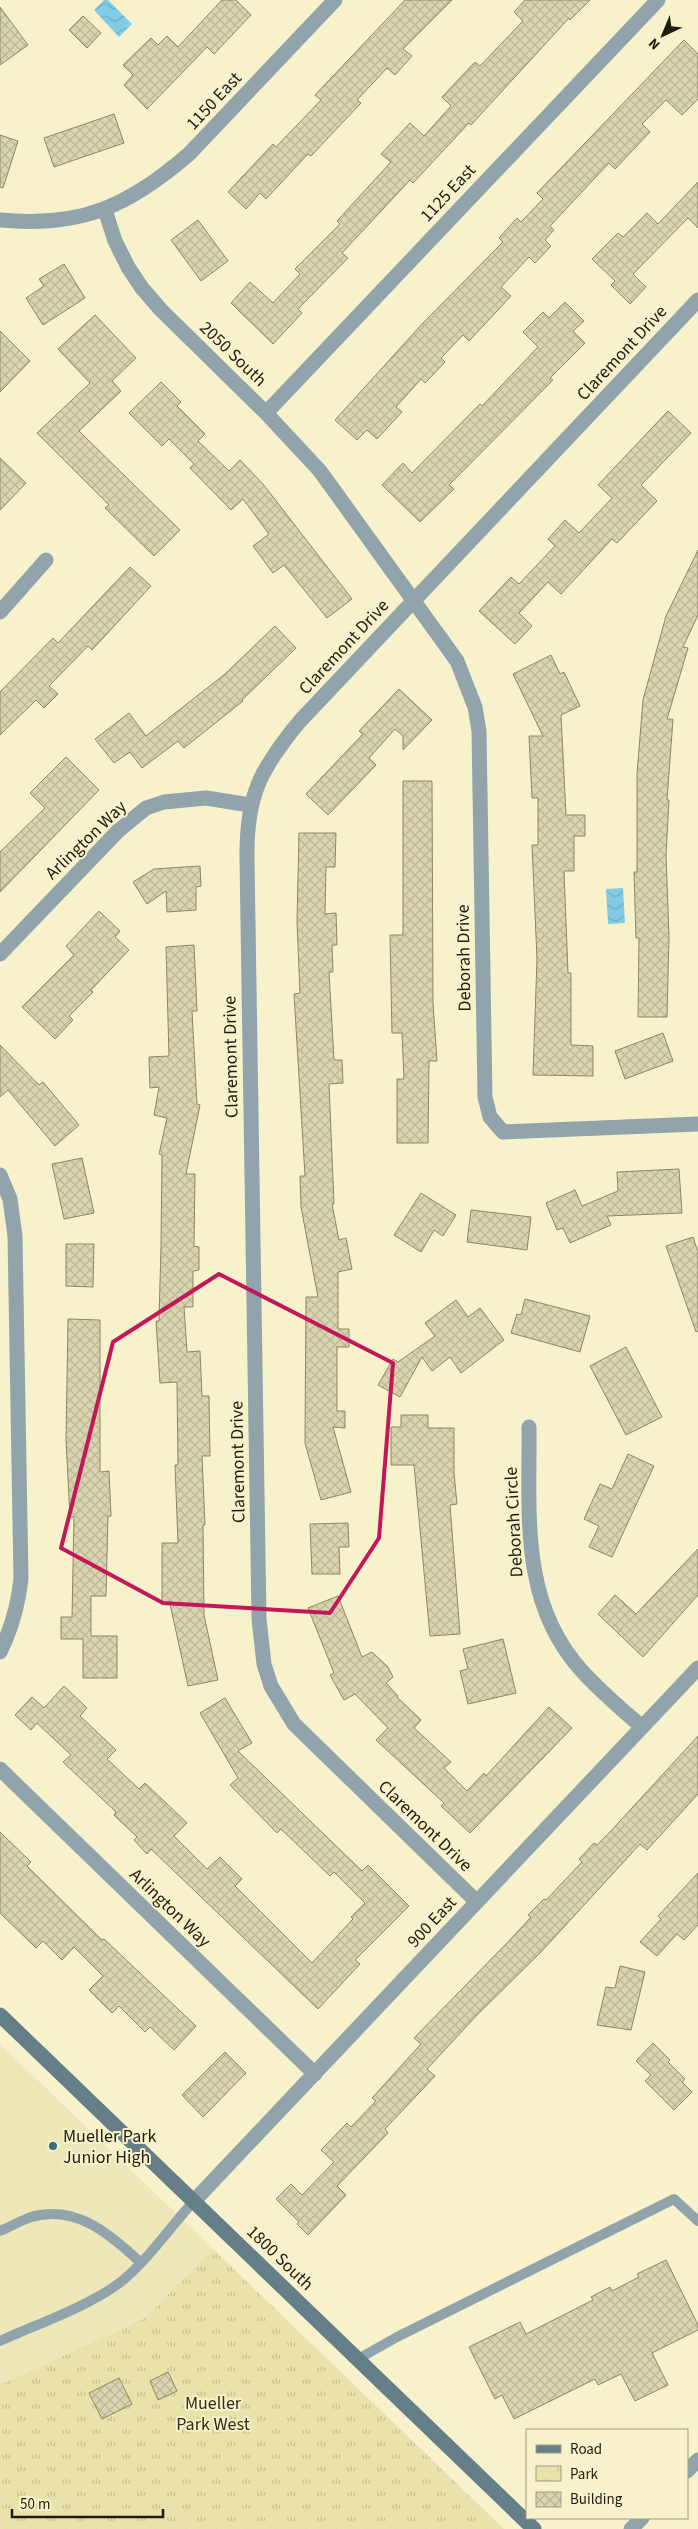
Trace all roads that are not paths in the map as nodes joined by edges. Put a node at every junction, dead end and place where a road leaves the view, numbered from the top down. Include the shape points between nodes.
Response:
1 (335, 0) edge
2 (658, 0) edge
3 (106, 210) junction
4 (0, 220) edge
5 (698, 300) edge
6 (266, 413) junction
7 (46, 560) dead end
8 (414, 601) junction
9 (0, 612) edge
10 (250, 805) junction
11 (0, 954) edge
12 (698, 1124) edge
13 (0, 1175) edge
14 (529, 1427) dead end
15 (0, 1652) edge
16 (698, 1668) edge
17 (642, 1727) junction
18 (0, 1769) edge
19 (477, 1902) junction
20 (0, 2015) edge
21 (315, 2074) junction
22 (194, 2201) junction
23 (698, 2221) edge
24 (0, 2231) edge
25 (140, 2262) junction
26 (0, 2341) edge
27 (358, 2359) junction
28 (698, 2460) edge
29 (688, 2470) edge
30 (641, 2519) edge
31 (534, 2529) edge
32 (631, 2529) edge

1 - 3 street, 1150 East via 189,154 136,195
2 - 6 street, 1125 East
3 - 4 street via 59,220
3 - 6 street, 2050 South via 128,268 142,288
5 - 8 street, Claremont Drive
6 - 8 street, 2050 South via 320,471
7 - 9 street
8 - 10 street, Claremont Drive via 284,740 257,782
8 - 12 street, Deborah Drive via 457,661 472,699 479,731 485,1097 490,1117 503,1132
10 - 11 street, Arlington Way via 206,798 164,802 146,808 118,831
10 - 19 street, Claremont Drive via 246,832 259,1609 264,1664 271,1686 294,1724
13 - 15 street via 10,1199 15,1236 21,1579 18,1604
14 - 17 street, Deborah Circle via 531,1554 543,1606 565,1650 580,1669
16 - 17 street, 900 East
17 - 19 street, 900 East
18 - 21 street, Arlington Way
19 - 21 street, 900 East
20 - 22 main road, 1800 South
21 - 22 street, 900 East
22 - 25 lane
22 - 27 main road, 1800 South
23 - 27 lane via 674,2199
24 - 25 lane via 28,2218 45,2215 84,2219 116,2240
25 - 26 lane via 118,2284
27 - 31 main road, 1800 South
28 - 29 street
30 - 32 street

